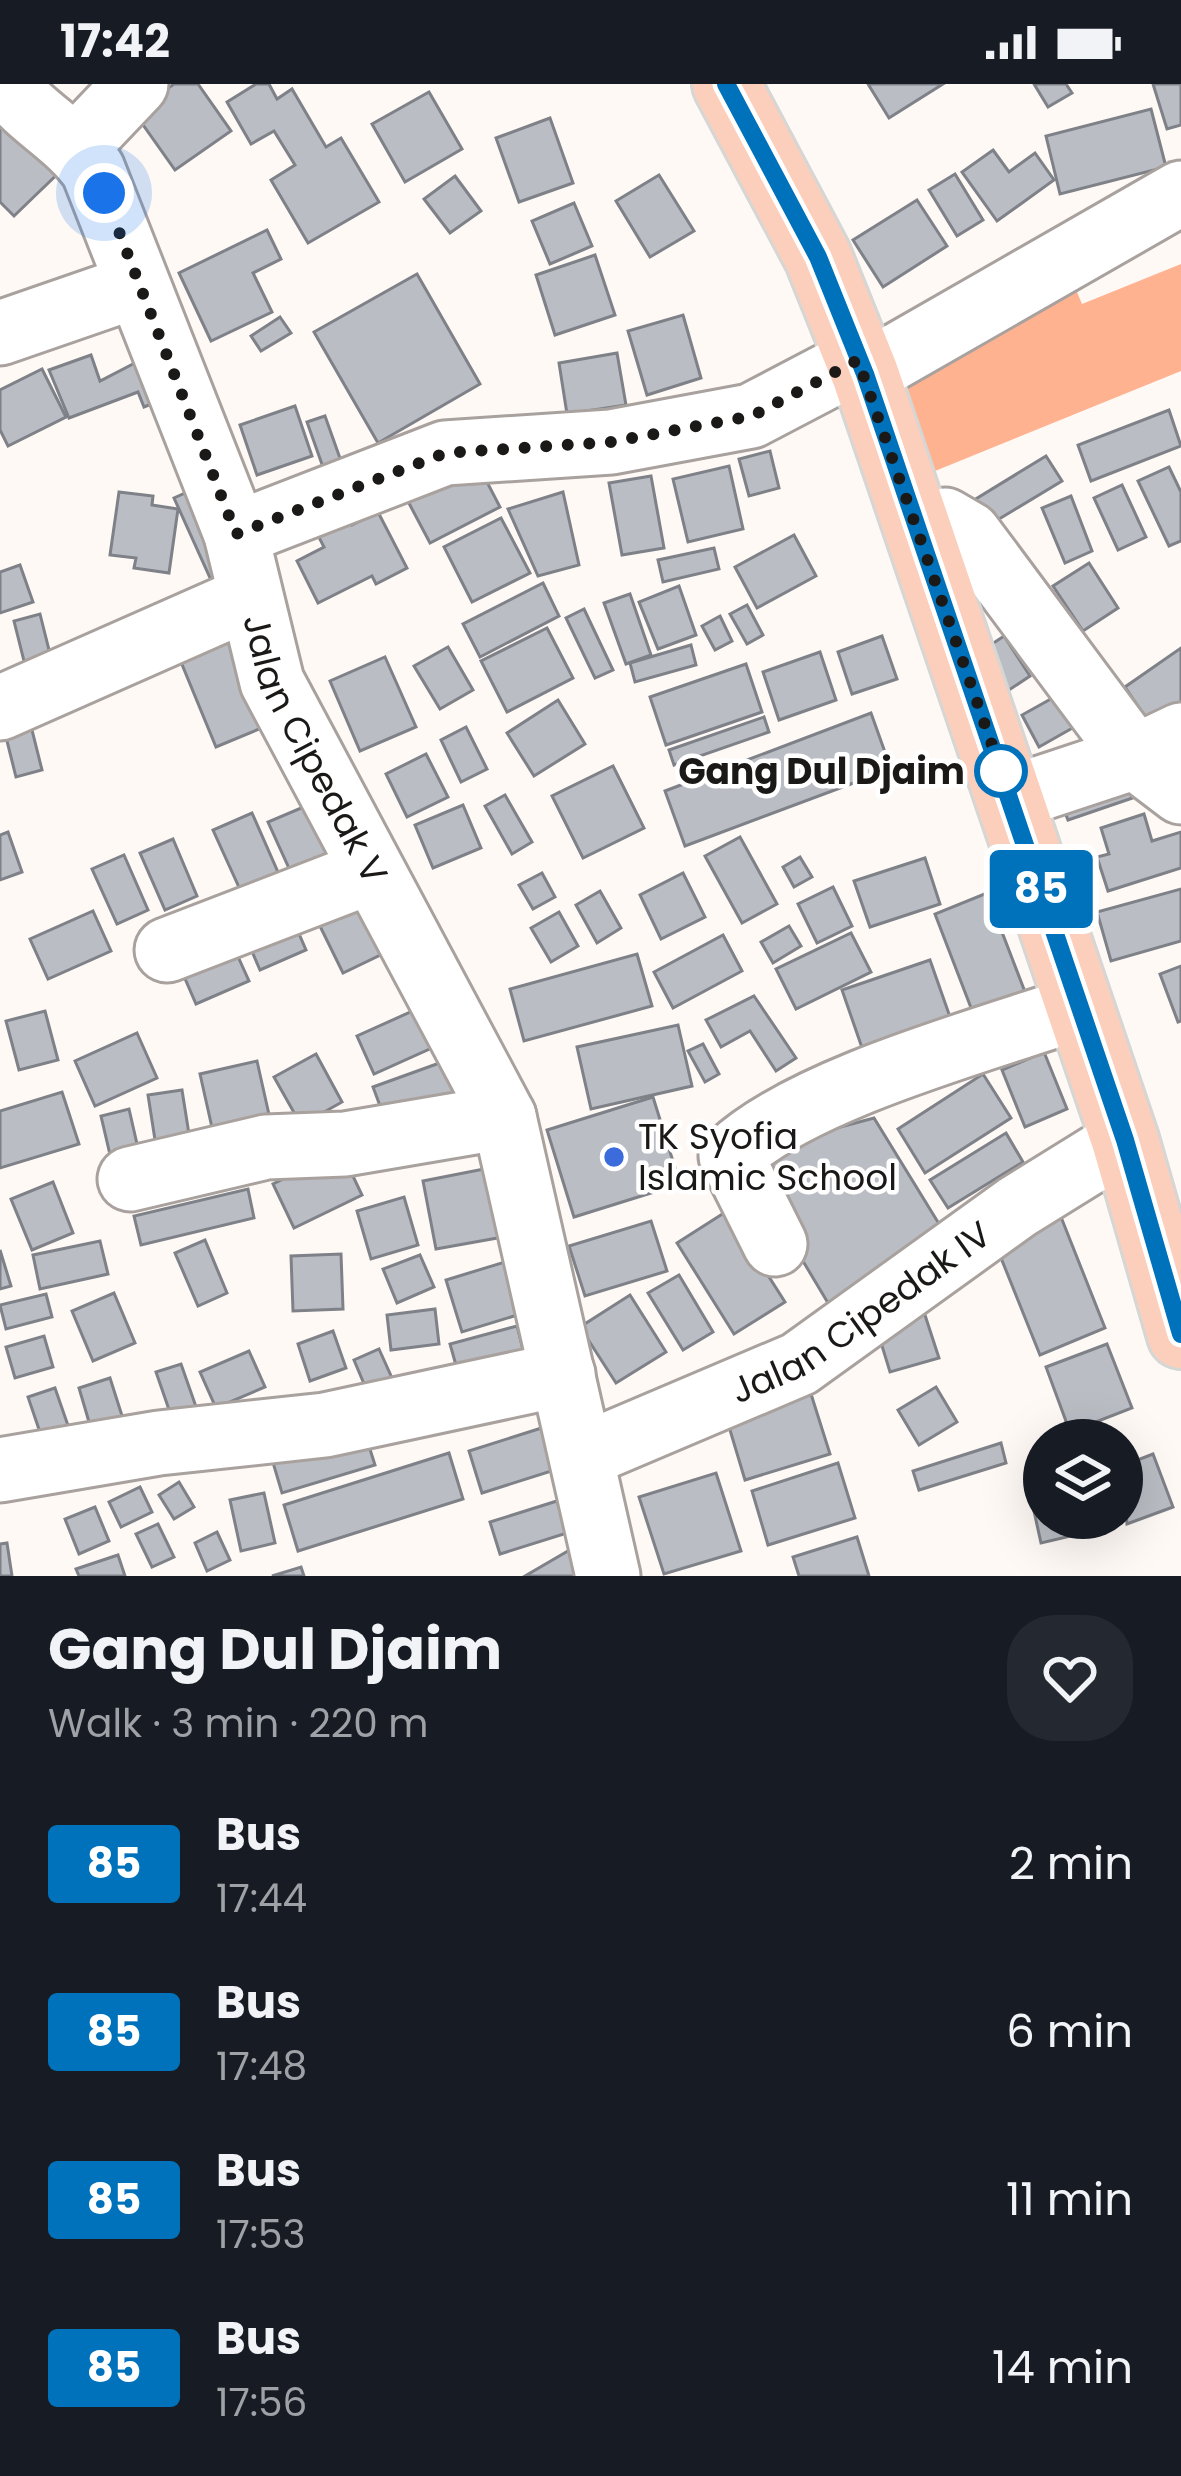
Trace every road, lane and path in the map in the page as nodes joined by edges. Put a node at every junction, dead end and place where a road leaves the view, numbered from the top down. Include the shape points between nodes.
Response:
1 (7, 84) edge
2 (136, 84) edge
3 (726, 84) edge
4 (77, 146) junction
5 (1181, 193) edge
6 (136, 286) junction
7 (0, 333) edge
8 (844, 375) junction
9 (930, 525) junction
10 (236, 534) junction
11 (249, 598) junction
12 (0, 708) edge
13 (1155, 762) edge
14 (1027, 793) junction
15 (372, 871) junction
16 (167, 950) dead end
17 (1056, 1015) junction
18 (504, 1117) junction
19 (1100, 1155) junction
20 (130, 1179) dead end
21 (775, 1244) dead end
22 (1175, 1292) edge
23 (563, 1374) junction
24 (582, 1456) junction
25 (0, 1470) edge
26 (608, 1576) edge

1 - 4 street
2 - 4 street
3 - 8 main road via 818,257
4 - 6 street, Jalan Cipedak V via 104,193
5 - 8 street
6 - 7 street
6 - 10 street, Jalan Cipedak V
8 - 9 main road
8 - 10 street via 752,416 611,442 445,453
9 - 13 street via 969,534
9 - 14 main road
10 - 11 street, Jalan Cipedak V
11 - 12 street
11 - 15 street, Jalan Cipedak V via 272,682
13 - 14 street
14 - 17 main road
15 - 16 street
15 - 18 street, Jalan Cipedak V
17 - 19 main road
17 - 21 street via 761,1127 730,1156
18 - 20 street via 345,1144 266,1147
18 - 23 street, Jalan Cipedak V
19 - 22 main road
19 - 24 street, Jalan Cipedak IV via 799,1364
23 - 24 street, Jalan Cipedak V
23 - 25 street via 325,1425
24 - 26 street, Jalan Cipedak V

